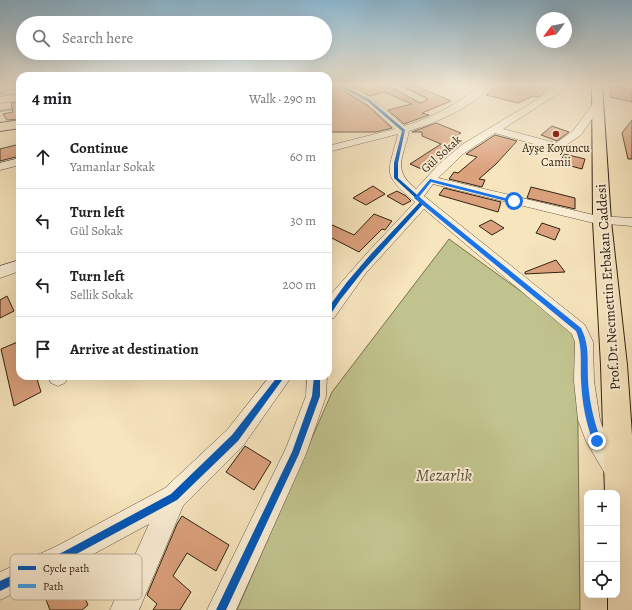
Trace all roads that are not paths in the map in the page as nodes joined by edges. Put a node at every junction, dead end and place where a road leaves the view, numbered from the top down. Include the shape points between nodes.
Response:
1 (382, 112) edge
2 (449, 112) edge
3 (523, 112) edge
4 (587, 112) edge
5 (598, 112) edge
6 (16, 125) edge
7 (0, 127) edge
8 (496, 130) junction
9 (404, 131) junction
10 (332, 148) edge
11 (16, 162) edge
12 (0, 167) edge
13 (430, 180) junction
14 (419, 200) junction
15 (602, 220) junction
16 (632, 222) edge
17 (16, 269) edge
18 (0, 272) edge
19 (332, 307) edge
20 (279, 380) edge
21 (317, 380) edge
22 (625, 479) edge
23 (174, 497) junction
24 (68, 554) edge
25 (142, 569) edge
26 (10, 581) edge
27 (0, 586) edge
28 (128, 600) edge
29 (124, 610) edge
30 (221, 610) edge
31 (627, 610) edge

1 - 9 street
2 - 9 street
3 - 8 street, Gül Sokak
4 - 8 street via 577,132 558,146
5 - 15 main road, Prof.Dr.Necmettin Erbakan Caddesi
6 - 7 main road
8 - 13 street, Gül Sokak via 457,154
9 - 10 street
9 - 14 street via 395,170 396,178
11 - 12 street
13 - 14 street, Gül Sokak
13 - 15 street
14 - 19 street, Gül Sokak via 347,285
14 - 22 street via 579,330 584,342 584,381 589,420 597,441
15 - 16 street
15 - 22 main road, Prof.Dr.Necmettin Erbakan Caddesi
17 - 18 street
20 - 23 street via 235,438
21 - 30 street via 316,396 295,454
22 - 31 main road, Prof.Dr.Necmettin Erbakan Caddesi
23 - 24 street
23 - 25 street
26 - 27 street
28 - 29 street

